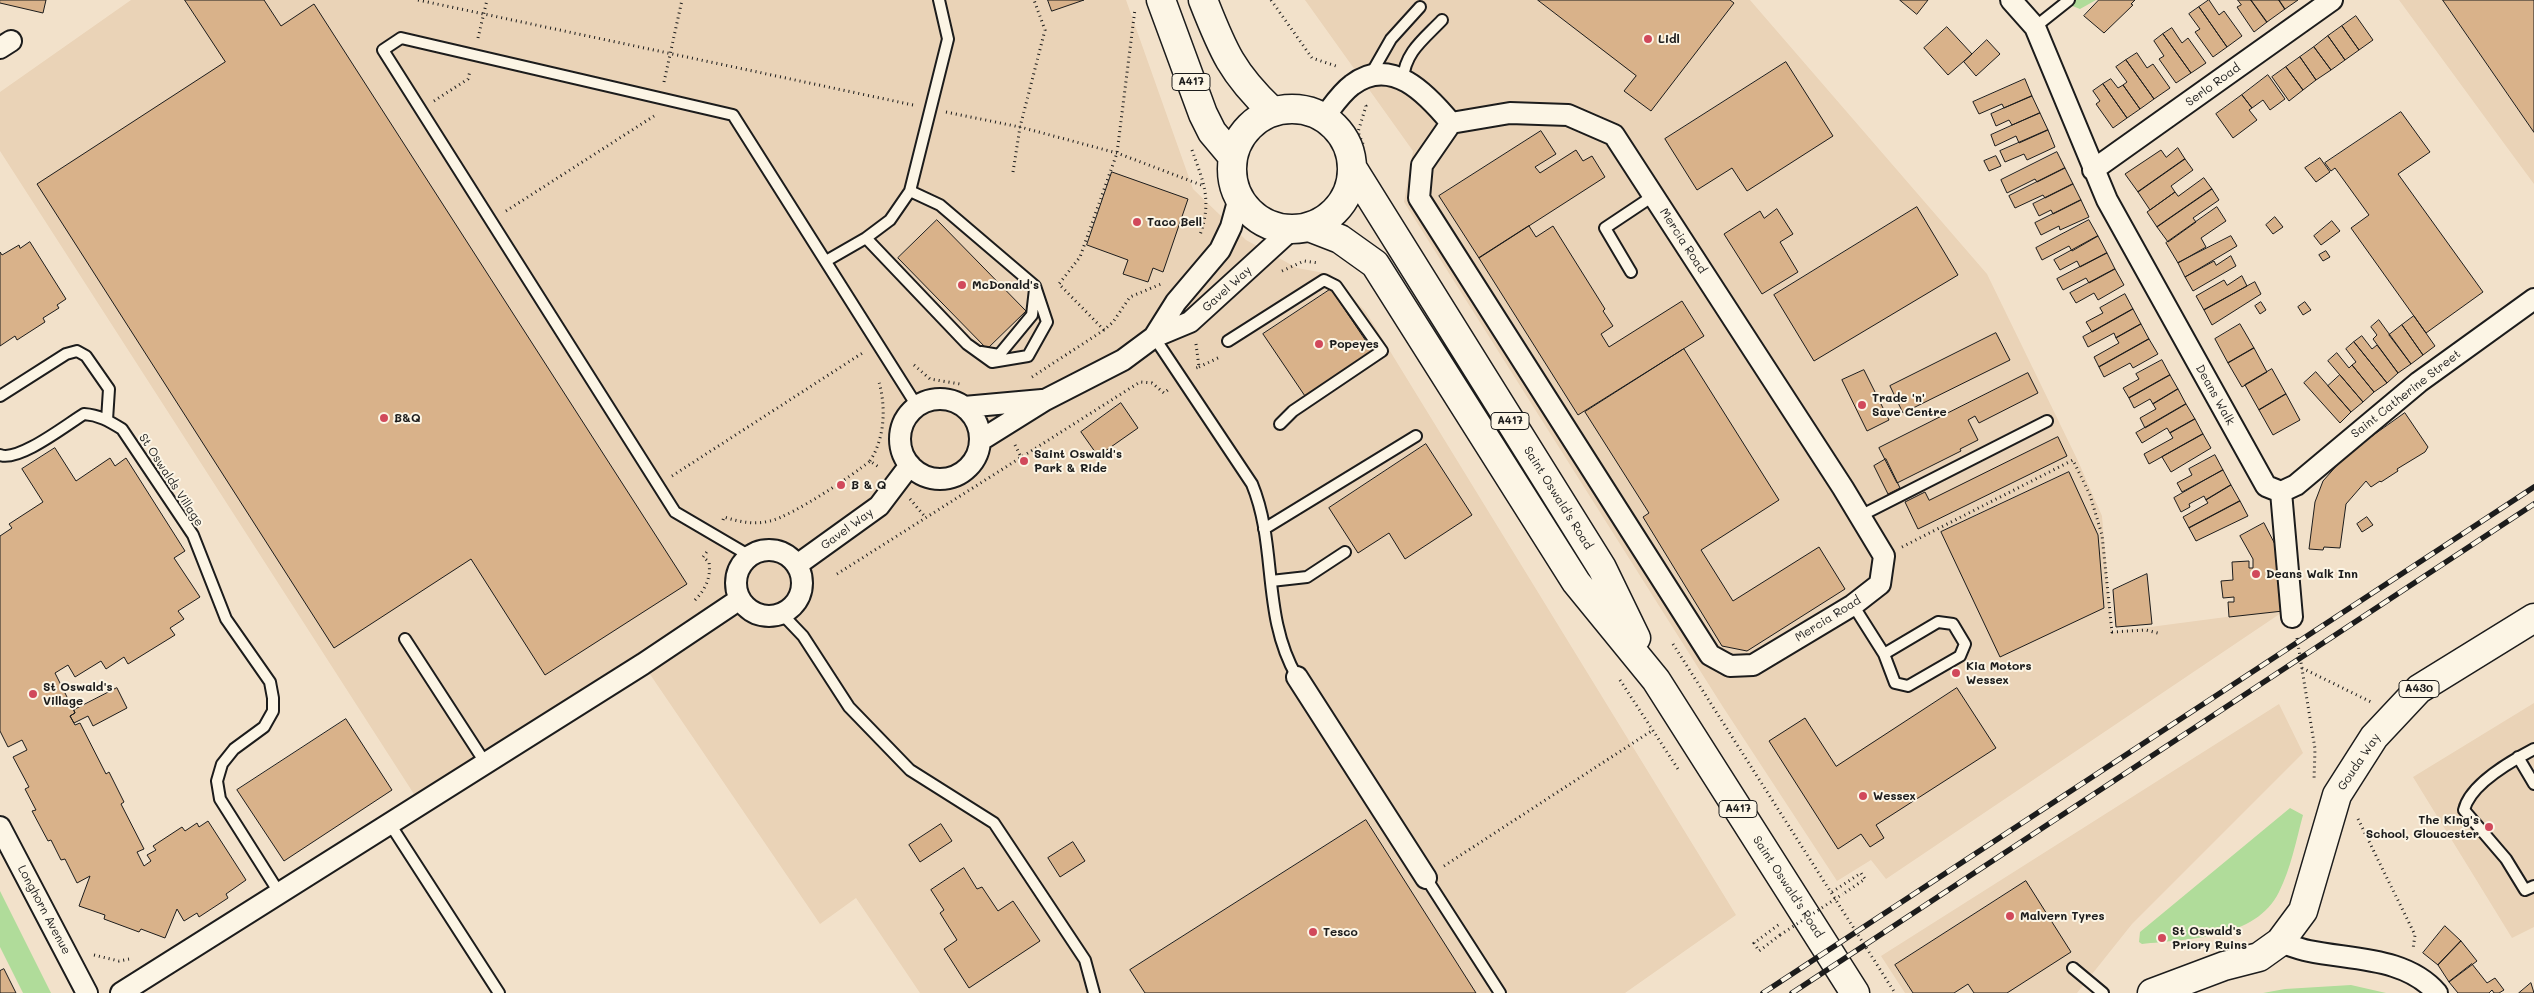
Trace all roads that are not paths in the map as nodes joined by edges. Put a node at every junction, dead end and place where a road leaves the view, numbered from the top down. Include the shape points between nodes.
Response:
1 (939, 0) edge
2 (1203, 0) edge
3 (2011, 0) edge
4 (2069, 0) edge
5 (2332, 0) edge
6 (1145, 4) edge
7 (1420, 7) dead end
8 (1442, 20) dead end
9 (2035, 27) junction
10 (1371, 74) junction
11 (1404, 79) junction
12 (1272, 111) junction
13 (1324, 117) junction
14 (1451, 124) junction
15 (1233, 158) junction
16 (1353, 169) junction
17 (2093, 170) junction
18 (910, 191) junction
19 (1653, 196) junction
20 (1239, 198) junction
21 (1301, 228) junction
22 (866, 238) junction
23 (826, 261) junction
24 (1631, 272) dead end
25 (1035, 286) junction
26 (2534, 299) edge
27 (1154, 337) junction
28 (1228, 341) dead end
29 (978, 352) junction
30 (0, 396) edge
31 (1045, 400) junction
32 (917, 406) junction
33 (964, 407) junction
34 (107, 420) junction
35 (2047, 421) dead end
36 (1280, 424) dead end
37 (1416, 436) dead end
38 (981, 440) junction
39 (0, 455) edge
40 (910, 465) junction
41 (2281, 492) junction
42 (1860, 516) junction
43 (1264, 529) junction
44 (1345, 552) dead end
45 (750, 556) junction
46 (797, 565) junction
47 (1271, 581) junction
48 (740, 599) junction
49 (1853, 605) junction
50 (782, 614) junction
51 (2292, 617) road end
52 (2534, 618) edge
53 (405, 639) dead end
54 (1884, 654) junction
55 (1297, 677) joint
56 (1656, 680) junction
57 (2534, 749) edge
58 (2518, 757) junction
59 (486, 764) junction
60 (2534, 784) edge
61 (390, 824) junction
62 (0, 827) edge
63 (1426, 878) joint
64 (2534, 886) edge
65 (280, 894) junction
66 (2280, 942) junction
67 (2073, 968) dead end
68 (127, 990) edge
69 (88, 993) edge
70 (499, 993) edge
71 (1094, 993) edge
72 (1500, 993) edge
73 (1855, 993) edge
74 (2103, 993) edge
75 (2152, 993) edge
76 (2437, 993) edge

1 - 18 lane via 948,39
2 - 12 main road via 1234,70
3 - 9 street, Deans Walk
4 - 9 lane
5 - 17 street, Serlo Road
6 - 15 main road, A417 via 1212,132
7 - 10 lane via 1391,39
8 - 11 lane via 1408,58
9 - 17 street, Deans Walk
10 - 11 street via 1389,74
10 - 13 street via 1351,85
11 - 14 street via 1431,99
12 - 13 main road, A417 via 1292,108
12 - 15 main road, A417 via 1243,133
13 - 16 main road, A417 via 1340,131 1350,150
14 - 19 street, Mercia Road via 1510,113 1568,115 1614,135
14 - 49 street, Mercia Road via 1422,165 1419,198 1710,655 1730,666 1753,665
15 - 20 main road, A417 via 1232,173
16 - 21 main road, A417 via 1350,188 1338,208 1327,218
16 - 56 main road, Saint Oswald's Road / A417 via 1602,568
17 - 41 street, Deans Walk via 2266,486
18 - 22 lane via 890,220
18 - 25 lane via 940,205
19 - 24 lane via 1605,228
19 - 42 street, Mercia Road
20 - 21 main road, A417 via 1259,219 1280,228
20 - 27 street via 1220,250 1176,302
21 - 27 street, Gavel Way via 1190,322
21 - 56 main road, Saint Oswald's Road / A417 via 1340,239 1375,264 1576,582
22 - 23 lane
22 - 29 lane
23 - 32 lane
23 - 45 lane via 732,114 401,38 383,50 675,512
25 - 29 lane via 1032,315 999,355
25 - 29 lane via 1047,322 1028,356 992,362
26 - 41 street, Saint Catherine Street via 2419,382 2296,486
27 - 31 street via 1123,360
27 - 43 lane via 1252,484
28 - 36 lane via 1324,280 1336,286 1382,351 1293,411
30 - 34 lane via 66,354 77,351 86,356 109,389
31 - 33 street
31 - 38 street
32 - 33 street via 930,400 945,399
32 - 40 street via 908,414 900,440
33 - 38 street via 978,425
34 - 39 lane, St Oswalds Village via 84,414 18,455
34 - 65 lane, St Oswalds Village via 122,429 193,535 226,619 270,682 273,711 264,727 228,756 217,780 220,799
35 - 42 lane
37 - 43 lane
38 - 40 street via 978,454 970,466 949,478 922,474
40 - 46 street, Gavel Way via 879,506
41 - 51 street
42 - 49 street, Mercia Road via 1884,556 1880,584
43 - 47 lane
44 - 47 lane via 1307,577
45 - 46 street via 760,551 783,552
45 - 48 street via 736,576
46 - 50 street via 803,580 802,592 792,607
47 - 55 lane via 1279,637
48 - 50 street via 749,610 760,615
48 - 59 street
49 - 54 lane
50 - 71 lane via 802,636 849,707 910,770 994,823 1085,960
52 - 66 main road, Gouda Way / A430 via 2418,689 2374,737 2337,796 2303,911
53 - 59 lane
54 - 54 lane via 1938,622 1954,624 1965,644 1960,656 1908,686 1895,683
55 - 63 street
56 - 73 main road, Saint Oswald's Road / A417
57 - 58 lane
58 - 60 lane
58 - 64 lane via 2497,771 2467,800 2464,810 2506,859 2524,890
59 - 61 street
61 - 65 street
61 - 70 lane
62 - 69 street, Longhorn Avenue
63 - 72 lane
65 - 68 street
66 - 75 main road, A430 via 2259,957 2224,966
66 - 76 street via 2309,951 2365,958 2410,972
67 - 74 lane

